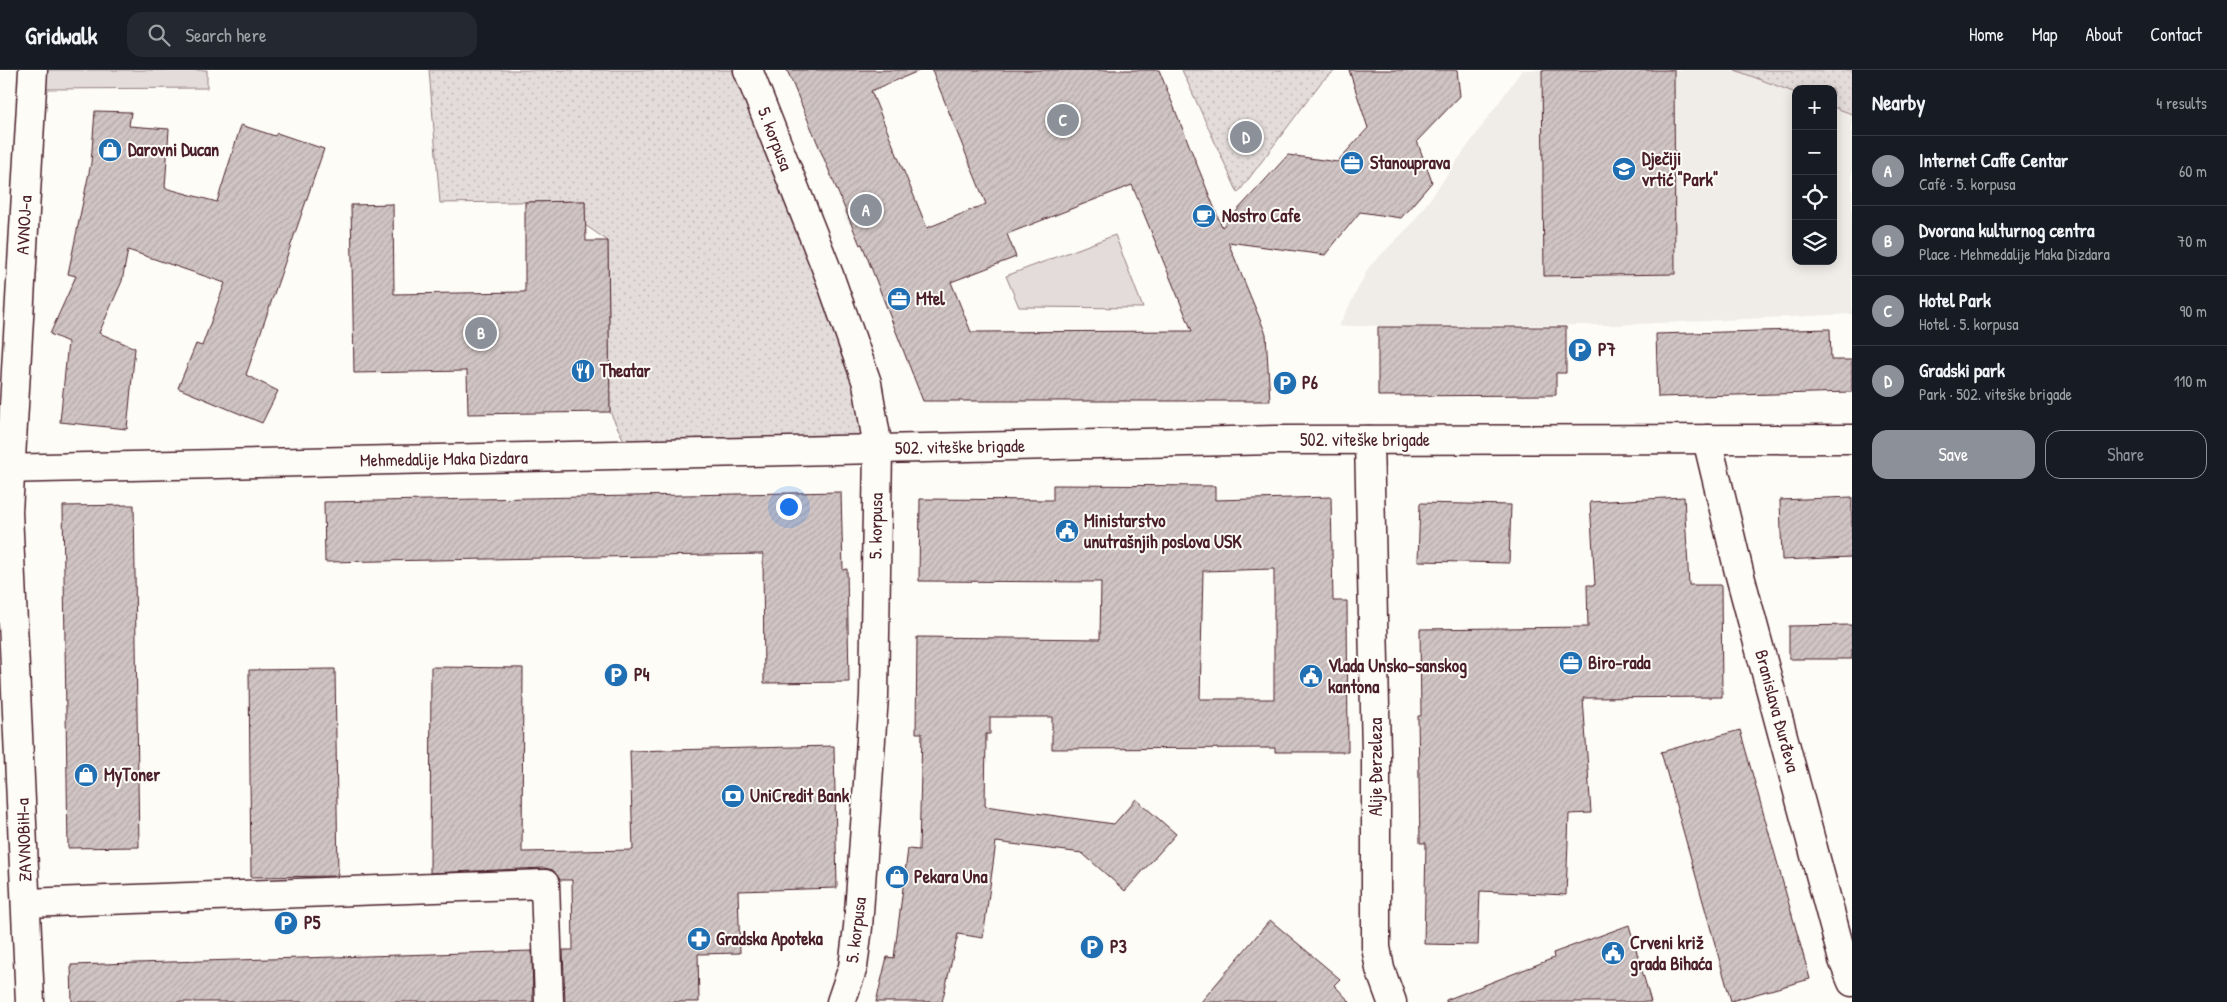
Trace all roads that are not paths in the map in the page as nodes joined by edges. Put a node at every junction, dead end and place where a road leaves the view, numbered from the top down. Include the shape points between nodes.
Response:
1 (33, 70) edge
2 (748, 70) edge
3 (1708, 439) junction
4 (1852, 439) edge
5 (1369, 440) junction
6 (878, 448) junction
7 (5, 469) edge
8 (26, 902) junction
9 (1852, 982) edge
10 (30, 1002) edge
11 (549, 1002) edge
12 (841, 1002) edge
13 (1392, 1002) edge

1 - 7 street, AVNOJ-a
2 - 6 street, 5. korpusa via 829,275 867,384
3 - 4 street, 502. viteške brigade
3 - 5 street, 502. viteške brigade
3 - 9 street, Branislava Đurđeva via 1740,572 1843,960
5 - 6 street, 502. viteške brigade
5 - 13 street, Alije Đerzeleza via 1376,753 1376,947
6 - 7 street, Mehmedalije Maka Dizdara
6 - 12 street, 5. korpusa via 874,696 858,927 852,967
7 - 8 street, ZAVNOBiH-a
8 - 10 street, ZAVNOBiH-a
8 - 11 street via 545,884

